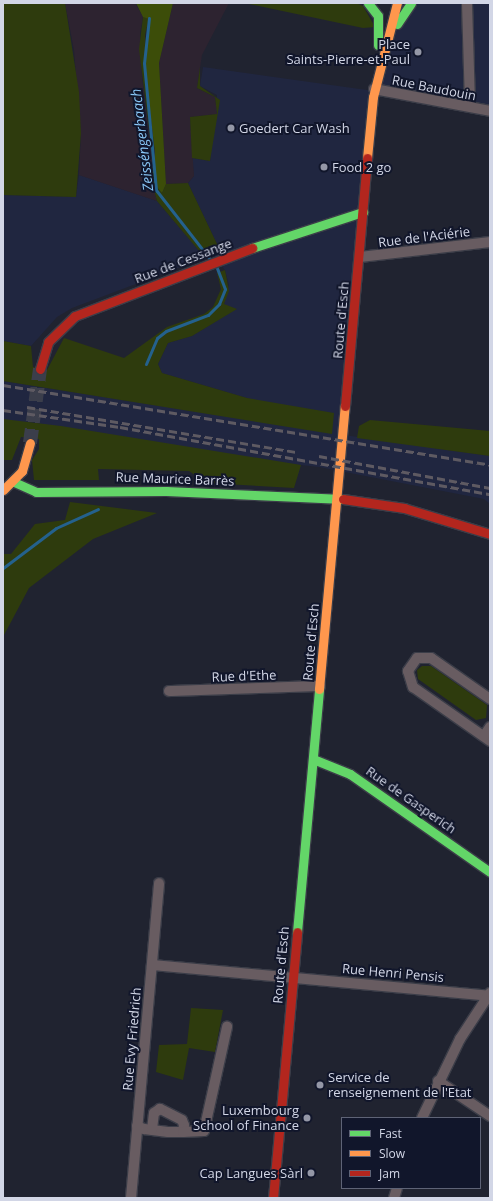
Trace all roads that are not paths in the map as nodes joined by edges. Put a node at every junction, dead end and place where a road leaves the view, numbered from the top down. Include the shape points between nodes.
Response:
1 (368, 3) edge
2 (397, 3) edge
3 (411, 3) edge
4 (467, 3) edge
5 (374, 89) junction
6 (470, 107) junction
7 (490, 111) edge
8 (363, 212) junction
9 (490, 242) edge
10 (360, 257) junction
11 (40, 369) tunnel mouth
12 (30, 443) tunnel mouth
13 (14, 482) junction
14 (3, 490) edge
15 (338, 498) junction
16 (490, 534) edge
17 (320, 686) junction
18 (169, 691) dead end
19 (490, 699) edge
20 (490, 727) edge
21 (487, 738) edge
22 (313, 759) junction
23 (490, 872) edge
24 (159, 883) dead end
25 (152, 965) junction
26 (293, 977) junction
27 (490, 995) edge
28 (227, 1027) dead end
29 (438, 1081) junction
30 (490, 1116) edge
31 (422, 1117) edge
32 (137, 1126) junction
33 (152, 1130) junction
34 (183, 1132) junction
35 (131, 1198) edge
36 (273, 1198) edge

1 - 5 main road via 375,9 381,29
2 - 5 main road, Route d'Esch
3 - 5 main road, Route d'Esch via 400,16
4 - 6 street
5 - 6 street, Rue Baudouin
5 - 8 main road, Route d'Esch
6 - 7 street, Rue Baudouin
8 - 10 main road, Route d'Esch
8 - 11 main road, Rue de Cessange via 214,263 64,322 48,342
9 - 10 street, Rue de l'Aciérie
10 - 15 main road, Route d'Esch
12 - 13 main road via 25,464
13 - 14 main road
13 - 15 main road, Rue Maurice Barrès via 36,492 166,491
15 - 16 main road, Rue Maurice Barrès via 404,508
15 - 17 main road, Route d'Esch
17 - 18 street, Rue d'Ethe
17 - 22 main road, Route d'Esch
19 - 21 street via 431,658 417,658 408,670 413,686
20 - 21 street
22 - 23 main road, Rue de Gasperich via 350,774
22 - 26 main road, Route d'Esch
24 - 25 street, Rue Evy Friedrich
25 - 26 street, Rue Henri Pensis
25 - 32 street, Rue Evy Friedrich
26 - 27 street, Rue Henri Pensis
26 - 36 main road, Route d'Esch
27 - 29 street
28 - 34 street via 204,1131
29 - 30 street
29 - 31 street
32 - 33 street
32 - 35 street, Rue Evy Friedrich
33 - 34 street
33 - 34 street via 154,1113 160,1109 182,1120

